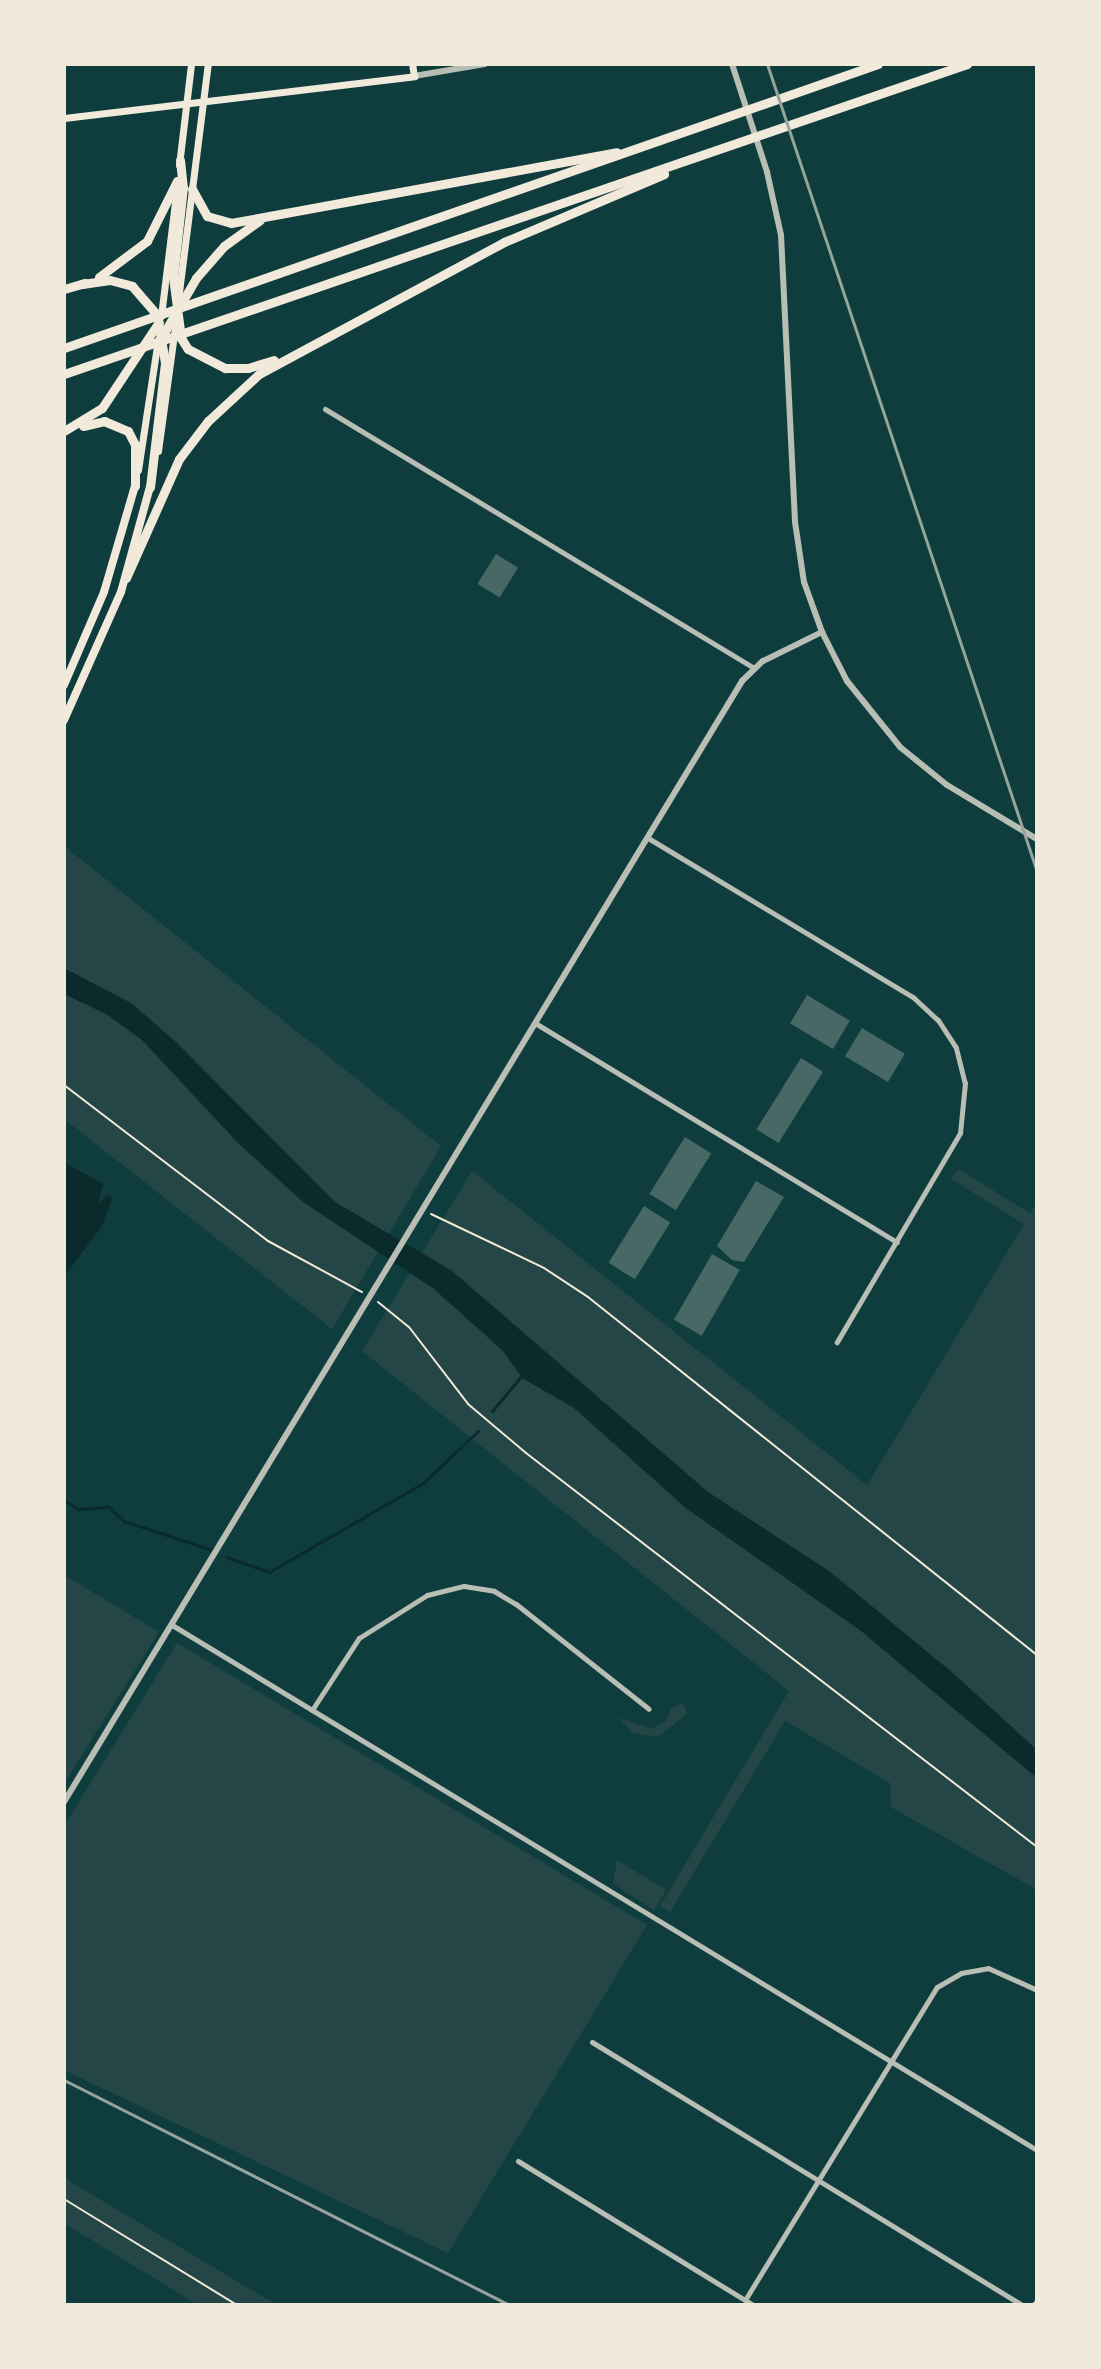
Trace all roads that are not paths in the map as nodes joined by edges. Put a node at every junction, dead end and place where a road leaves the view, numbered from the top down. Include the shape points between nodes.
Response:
1 (208, 64) edge
2 (412, 64) edge
3 (485, 64) edge
4 (732, 64) edge
5 (878, 64) edge
6 (967, 64) edge
7 (191, 65) edge
8 (414, 76) junction
9 (64, 118) edge
10 (647, 146) junction
11 (729, 146) junction
12 (180, 160) junction
13 (177, 181) junction
14 (192, 189) junction
15 (271, 216) junction
16 (175, 283) junction
17 (82, 284) junction
18 (64, 289) edge
19 (174, 295) junction
20 (176, 315) junction
21 (160, 329) junction
22 (64, 348) edge
23 (292, 354) junction
24 (164, 357) junction
25 (64, 374) edge
26 (325, 409) dead end
27 (64, 432) edge
28 (135, 486) junction
29 (150, 487) joint
30 (126, 578) junction
31 (822, 632) junction
32 (754, 668) junction
33 (64, 685) edge
34 (64, 720) edge
35 (648, 838) junction
36 (1037, 839) edge
37 (535, 1023) junction
38 (897, 1242) junction
39 (837, 1342) dead end
40 (172, 1625) junction
41 (649, 1709) dead end
42 (312, 1710) junction
43 (64, 1802) edge
44 (1037, 1990) edge
45 (592, 2042) dead end
46 (891, 2062) junction
47 (1037, 2150) edge
48 (518, 2161) dead end
49 (818, 2181) junction
50 (745, 2300) junction
51 (753, 2305) edge
52 (1022, 2305) edge

1 - 14 main road
2 - 8 main road
3 - 8 street
4 - 31 street via 781,235 795,522 804,582
5 - 10 highway
6 - 11 highway
7 - 12 main road
8 - 9 main road
10 - 15 highway
10 - 22 highway
11 - 23 highway via 504,242
11 - 25 highway
12 - 13 main road
12 - 16 highway via 183,187
13 - 16 main road
13 - 17 highway via 147,241 124,263
14 - 15 highway via 199,209 219,222
14 - 16 main road
15 - 20 highway via 238,234 196,278
16 - 19 highway
16 - 20 main road
16 - 21 main road
17 - 18 highway
17 - 21 highway via 110,280 143,294
19 - 20 highway
19 - 21 highway
20 - 21 highway
20 - 23 highway via 188,349 232,369
20 - 24 main road
21 - 24 highway
21 - 27 highway via 102,408
23 - 30 highway via 241,388 193,439 160,494
24 - 28 main road
24 - 29 highway
26 - 32 street
27 - 28 highway via 104,421 121,425 135,445
28 - 33 main road via 104,592
29 - 30 main road
30 - 34 main road
31 - 32 street
31 - 36 street via 862,704 900,747 947,785
32 - 35 street
35 - 37 street
35 - 38 street via 914,998 948,1033 962,1064 966,1100 960,1133
37 - 38 street
37 - 40 street
38 - 39 street
40 - 42 street
40 - 43 street
41 - 42 street via 516,1604 494,1591 464,1586 427,1595 359,1638
42 - 46 street
44 - 46 street via 988,1968 961,1973 937,1987
45 - 49 street
46 - 47 street
46 - 49 street
48 - 50 street
49 - 50 street
49 - 52 street
50 - 51 street

